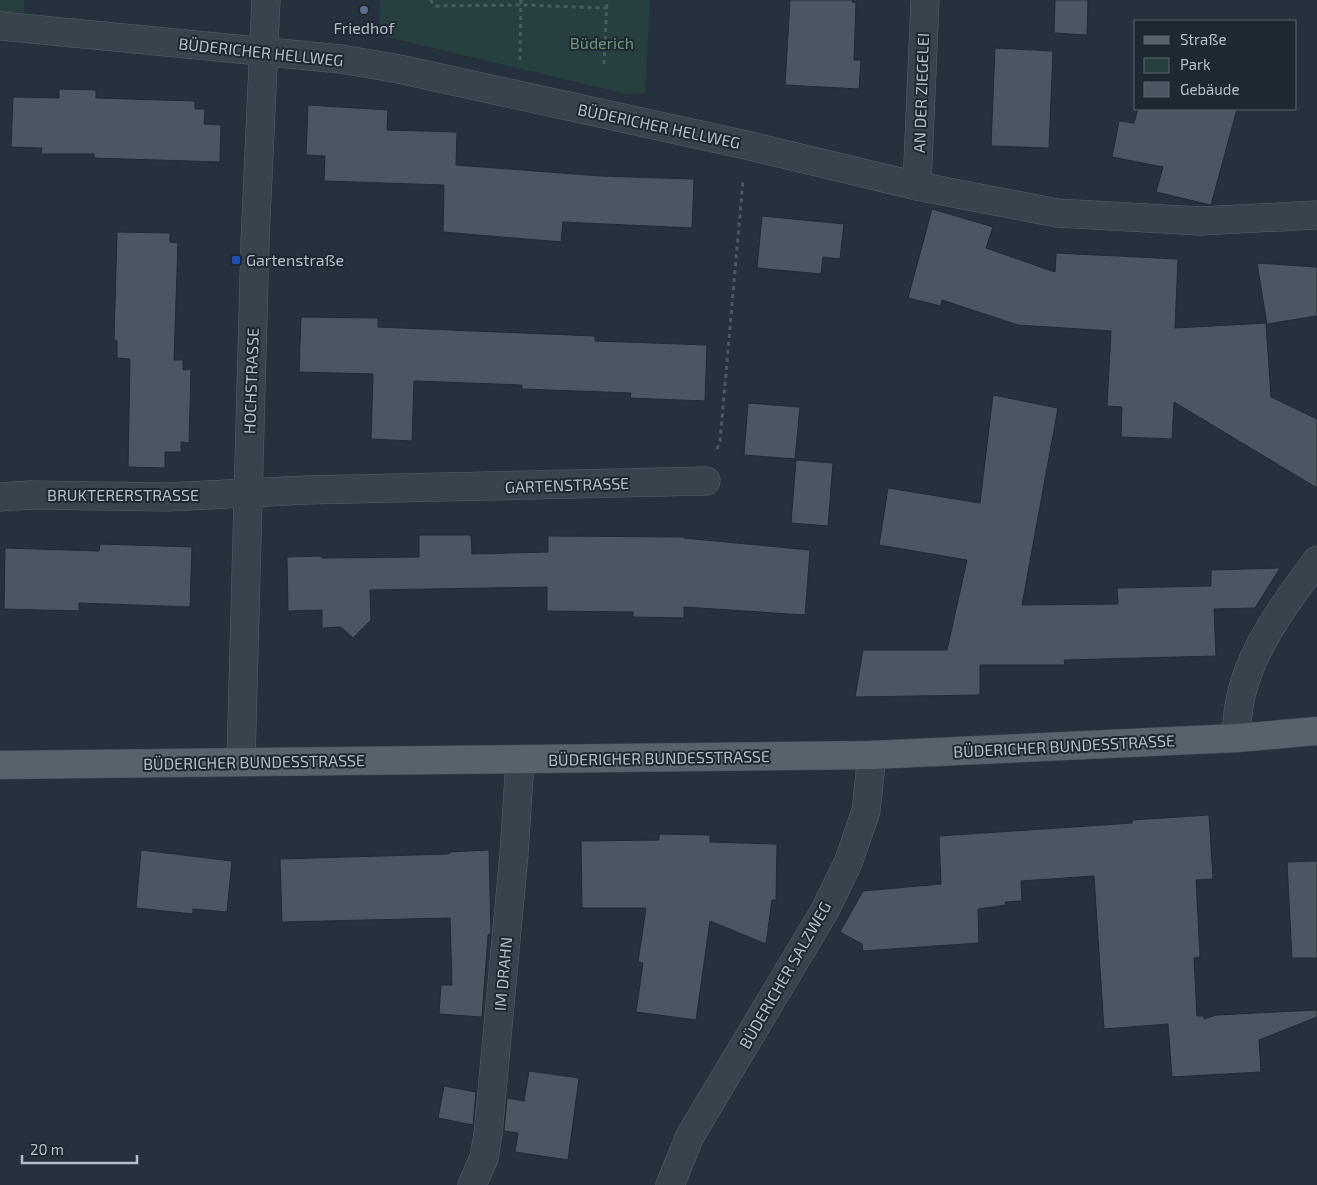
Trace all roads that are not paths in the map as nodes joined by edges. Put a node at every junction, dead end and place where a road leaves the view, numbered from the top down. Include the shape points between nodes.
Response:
1 (266, 0) edge
2 (925, 0) edge
3 (0, 26) edge
4 (265, 53) junction
5 (917, 186) junction
6 (1317, 214) edge
7 (706, 481) road end
8 (247, 494) junction
9 (0, 497) edge
10 (1317, 560) edge
11 (1317, 731) edge
12 (1237, 738) junction
13 (872, 755) junction
14 (520, 760) junction
15 (241, 761) junction
16 (0, 765) edge
17 (472, 1185) edge
18 (670, 1185) edge

1 - 4 street, HOCHSTRASSE
2 - 5 street, AN DER ZIEGELEI
3 - 4 street, BÜDERICHER HELLWEG
4 - 5 street, BÜDERICHER HELLWEG via 342,60 451,79
4 - 8 street, HOCHSTRASSE
5 - 6 street, BÜDERICHER HELLWEG via 1057,213 1091,216 1200,221
7 - 8 street, GARTENSTRASSE
8 - 9 street, BRUKTERERSTRASSE
8 - 15 street, HOCHSTRASSE
10 - 12 street via 1285,604 1251,663 1239,699
11 - 12 main road, BÜDERICHER BUNDESSTRASSE
12 - 13 main road, BÜDERICHER BUNDESSTRASSE
13 - 14 main road, BÜDERICHER BUNDESSTRASSE
13 - 18 street, BÜDERICHER SALZWEG via 866,811 848,863 824,912 690,1136
14 - 15 main road, BÜDERICHER BUNDESSTRASSE
14 - 17 street, IM DRAHN via 488,1134 484,1158
15 - 16 main road, BÜDERICHER BUNDESSTRASSE

